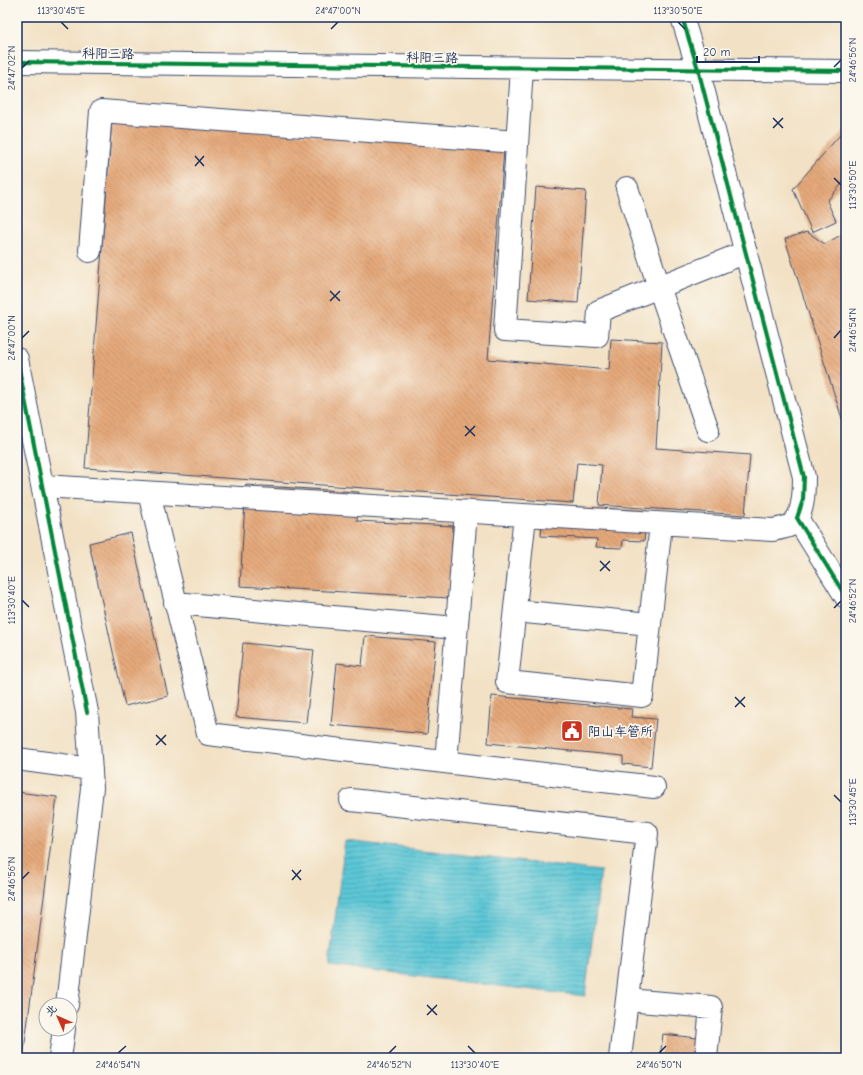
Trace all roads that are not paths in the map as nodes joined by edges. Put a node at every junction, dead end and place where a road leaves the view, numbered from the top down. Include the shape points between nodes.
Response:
1 (682, 17) edge
2 (17, 62) edge
3 (522, 68) junction
4 (698, 69) junction
5 (846, 71) edge
6 (517, 142) junction
7 (627, 188) dead end
8 (90, 251) dead end
9 (746, 252) junction
10 (659, 287) junction
11 (17, 359) edge
12 (708, 430) dead end
13 (43, 486) junction
14 (150, 493) junction
15 (466, 512) junction
16 (525, 516) junction
17 (797, 518) junction
18 (661, 524) junction
19 (846, 597) edge
20 (175, 603) junction
21 (515, 610) junction
22 (650, 624) junction
23 (456, 628) junction
24 (17, 759) edge
25 (446, 762) junction
26 (91, 769) junction
27 (654, 787) dead end
28 (351, 800) dead end
29 (68, 997) edge
30 (627, 1000) junction
31 (63, 1037) edge
32 (60, 1058) edge
33 (620, 1058) edge
34 (706, 1058) edge

1 - 4 street
2 - 3 street, 科阳三路
3 - 4 street, 科阳三路
3 - 6 street
4 - 5 street, 科阳三路
4 - 9 street
6 - 8 street via 101,111
6 - 10 street via 505,330 597,336 599,311
7 - 10 street
9 - 10 street
9 - 17 street via 804,477 803,500
10 - 12 street
11 - 13 street
13 - 14 street
13 - 26 street via 87,712
14 - 15 street
14 - 20 street
15 - 16 street
15 - 23 street
16 - 18 street
16 - 21 street
17 - 18 street via 791,525 772,530
17 - 19 street
18 - 22 street
20 - 23 street
20 - 25 street via 208,734
21 - 22 street
21 - 22 street via 507,682 642,696
23 - 25 street
24 - 26 street
25 - 27 street
26 - 29 street via 92,788
28 - 30 street via 647,832
30 - 33 street
30 - 34 street via 711,1007
31 - 32 street

